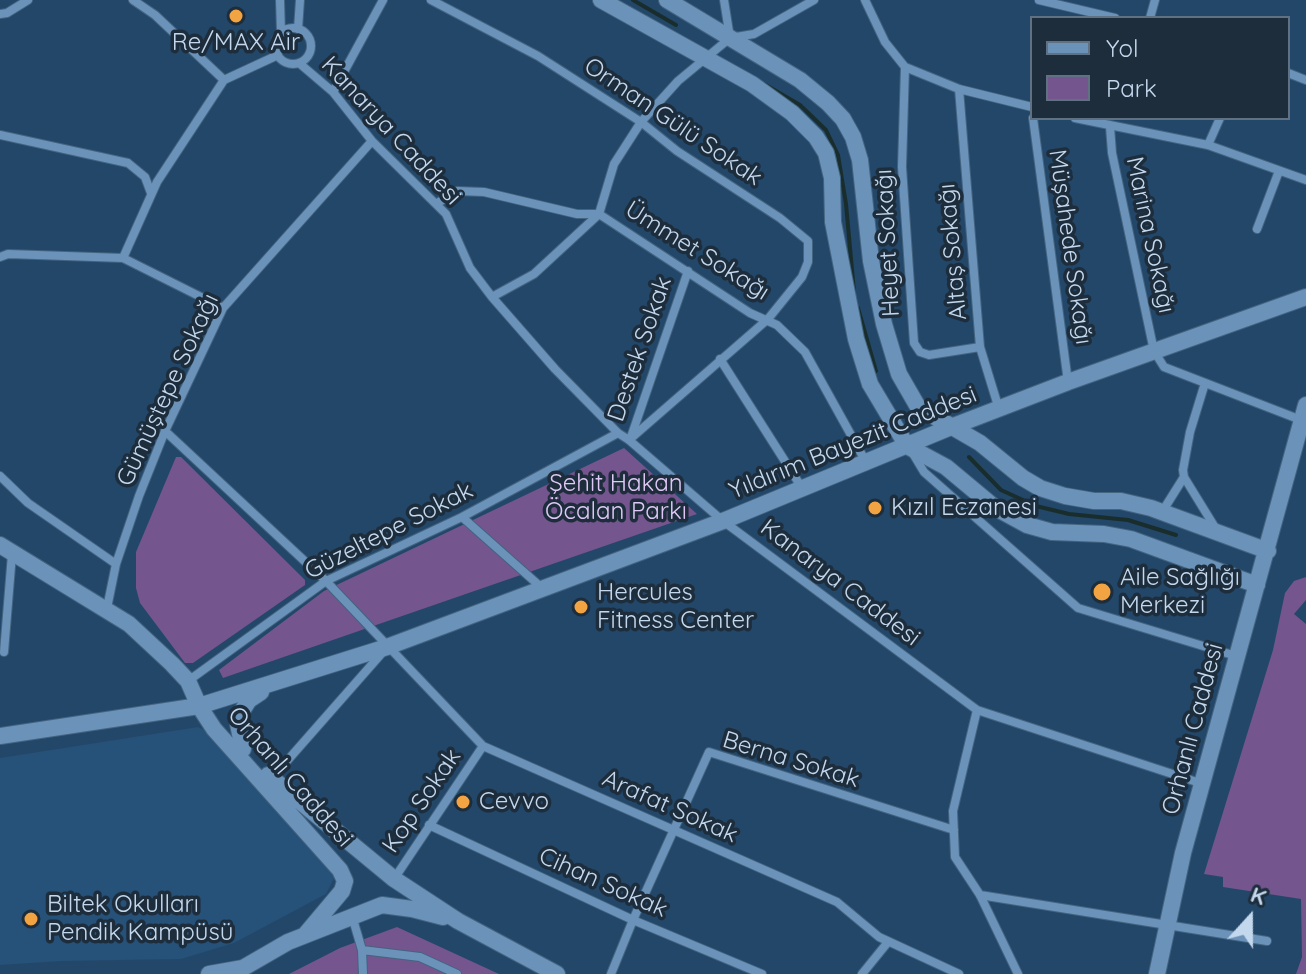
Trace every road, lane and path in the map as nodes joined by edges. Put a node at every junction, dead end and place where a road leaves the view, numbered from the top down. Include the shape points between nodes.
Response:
1 (28, 0) edge
2 (133, 0) edge
3 (280, 0) edge
4 (300, 0) edge
5 (383, 0) edge
6 (431, 0) edge
7 (601, 0) edge
8 (667, 0) edge
9 (724, 0) edge
10 (814, 0) edge
11 (865, 0) edge
12 (1039, 0) edge
13 (0, 14) edge
14 (1107, 16) edge
15 (298, 29) junction
16 (281, 33) junction
17 (730, 38) junction
18 (278, 55) junction
19 (704, 59) junction
20 (299, 63) junction
21 (905, 67) junction
22 (224, 80) junction
23 (959, 89) junction
24 (333, 92) junction
25 (1030, 107) edge
26 (1033, 120) edge
27 (1083, 120) edge
28 (1219, 120) edge
29 (641, 122) junction
30 (1110, 127) junction
31 (0, 135) edge
32 (372, 141) junction
33 (1208, 145) junction
34 (1279, 171) junction
35 (1306, 180) edge
36 (151, 195) junction
37 (436, 204) junction
38 (599, 214) junction
39 (1257, 229) dead end
40 (0, 257) edge
41 (123, 258) junction
42 (688, 271) junction
43 (492, 297) junction
44 (1306, 297) edge
45 (223, 308) junction
46 (768, 319) junction
47 (980, 347) junction
48 (1154, 351) junction
49 (720, 359) junction
50 (1068, 382) junction
51 (1205, 383) junction
52 (999, 410) junction
53 (1304, 412) edge
54 (951, 427) junction
55 (165, 431) junction
56 (618, 433) junction
57 (629, 440) junction
58 (907, 446) junction
59 (866, 462) junction
60 (0, 476) edge
61 (1184, 477) junction
62 (802, 488) junction
63 (1162, 512) junction
64 (462, 517) junction
65 (723, 521) junction
66 (1219, 533) junction
67 (6, 549) edge
68 (1268, 551) junction
69 (116, 564) junction
70 (326, 581) junction
71 (1257, 585) junction
72 (542, 588) junction
73 (107, 608) junction
74 (387, 647) junction
75 (4, 652) dead end
76 (1237, 656) junction
77 (188, 681) junction
78 (273, 683) junction
79 (199, 706) junction
80 (977, 710) junction
81 (0, 736) edge
82 (483, 746) junction
83 (243, 749) junction
84 (271, 778) junction
85 (1204, 784) junction
86 (429, 825) junction
87 (673, 830) junction
88 (954, 830) junction
89 (394, 879) junction
90 (980, 895) junction
91 (352, 915) junction
92 (633, 920) junction
93 (458, 921) junction
94 (1169, 924) junction
95 (305, 935) junction
96 (1267, 941) dead end
97 (888, 942) junction
98 (362, 950) junction
99 (241, 971) edge
100 (209, 974) edge
101 (363, 974) edge
102 (457, 974) edge
103 (557, 974) edge
104 (611, 974) edge
105 (762, 974) edge
106 (862, 974) edge
107 (959, 974) edge
108 (1018, 974) edge
109 (1157, 974) edge

1 - 13 street
2 - 22 street
3 - 16 street
4 - 15 street
5 - 24 street
6 - 29 street, Orman Gülü Sokak via 538,56
7 - 19 street
8 - 17 street
9 - 17 street
10 - 17 street via 754,34
11 - 21 street via 885,42
12 - 14 street
15 - 16 street
15 - 20 street via 311,46
16 - 18 street
17 - 19 street
17 - 54 street via 811,88 836,111 853,137 875,285 899,374 918,407
18 - 20 street
18 - 22 street
19 - 29 street
19 - 58 street via 792,113 826,153 833,222 856,339 870,384
20 - 24 street, Kanarya Caddesi
21 - 23 street
21 - 47 street, Heyet Sokağı via 902,167 914,343 929,355
22 - 36 street
23 - 25 street
23 - 47 street, Altaş Sokağı
24 - 32 street, Kanarya Caddesi
26 - 50 street, Müşahede Sokağı
27 - 30 street
28 - 33 street
29 - 38 street via 614,164
29 - 46 street, Orman Gülü Sokak via 808,241 802,277
30 - 33 street
30 - 48 street, Marina Sokağı
31 - 36 street via 128,163 145,177
32 - 37 street, Kanarya Caddesi
32 - 45 street, Gümüştepe Sokağı
33 - 34 street
34 - 35 street
34 - 39 street
36 - 41 street
37 - 38 street, Ümmet Sokağı via 457,191 484,192 577,214
37 - 43 street, Kanarya Caddesi
38 - 42 street, Ümmet Sokağı
38 - 43 street via 534,274
40 - 41 street
41 - 45 street
42 - 46 street, Ümmet Sokağı via 750,313
42 - 57 street, Destek Sokak
43 - 56 street, Kanarya Caddesi
44 - 48 street, Yıldırım Bayezit Caddesi
45 - 55 street, Gümüştepe Sokağı
46 - 49 street
46 - 59 street, Ümmet Sokağı via 805,352
47 - 52 street, Altaş Sokağı
48 - 50 street, Yıldırım Bayezit Caddesi
48 - 51 street via 1164,367
49 - 57 street
49 - 62 street
50 - 52 street, Yıldırım Bayezit Caddesi
51 - 53 street
51 - 61 street via 1184,457
52 - 54 street, Yıldırım Bayezit Caddesi
53 - 68 street, Orhanlı Caddesi
54 - 58 street, Yıldırım Bayezit Caddesi
54 - 63 street via 1040,488
55 - 69 street, Gümüştepe Sokağı
55 - 70 street, Arafat Sokak
56 - 57 street, Kanarya Caddesi
56 - 64 street, Güzeltepe Sokak
57 - 65 street, Kanarya Caddesi
58 - 59 street, Yıldırım Bayezit Caddesi
58 - 71 street via 1027,525 1131,539
58 - 76 street via 924,472 1078,608
59 - 62 street, Yıldırım Bayezit Caddesi
60 - 69 street via 28,503
61 - 63 street
61 - 66 street
62 - 65 street, Yıldırım Bayezit Caddesi
63 - 66 street
64 - 70 street, Güzeltepe Sokak
64 - 72 street
65 - 72 street, Yıldırım Bayezit Caddesi
65 - 80 street, Kanarya Caddesi
66 - 68 street
67 - 73 street, Orhanlı Caddesi
67 - 75 street
68 - 71 street, Orhanlı Caddesi
69 - 73 street, Gümüştepe Sokağı
70 - 74 street, Arafat Sokak
70 - 77 street, Güzeltepe Sokak
71 - 76 street, Orhanlı Caddesi
72 - 74 street, Yıldırım Bayezit Caddesi
73 - 77 street, Orhanlı Caddesi
74 - 78 street, Yıldırım Bayezit Caddesi
74 - 82 street, Arafat Sokak
74 - 84 street
76 - 85 street, Orhanlı Caddesi
77 - 79 street, Orhanlı Caddesi
78 - 79 street, Yıldırım Bayezit Caddesi
78 - 83 street via 242,711 238,724
79 - 81 street, Yıldırım Bayezit Caddesi
79 - 83 street
79 - 95 street, Orhanlı Caddesi via 340,870 342,891
80 - 85 street, Kanarya Caddesi
80 - 88 street via 953,811
82 - 86 street, Kop Sokak
82 - 87 street, Arafat Sokak
83 - 84 street
84 - 89 street
85 - 94 street, Orhanlı Caddesi
86 - 89 street, Kop Sokak
86 - 92 street, Cihan Sokak
87 - 88 street, Berna Sokak via 709,752
87 - 92 street, Berna Sokak
87 - 97 street, Arafat Sokak via 837,902
88 - 90 street via 955,857
89 - 93 street
90 - 94 street
90 - 108 street
91 - 93 street via 382,905
91 - 95 street
91 - 98 street
92 - 104 street, Berna Sokak
92 - 105 street, Cihan Sokak
93 - 103 street
94 - 96 street
94 - 109 street, Orhanlı Caddesi
95 - 99 street
97 - 106 street
97 - 107 street, Arafat Sokak
98 - 101 street
98 - 102 street via 420,957
99 - 100 street

